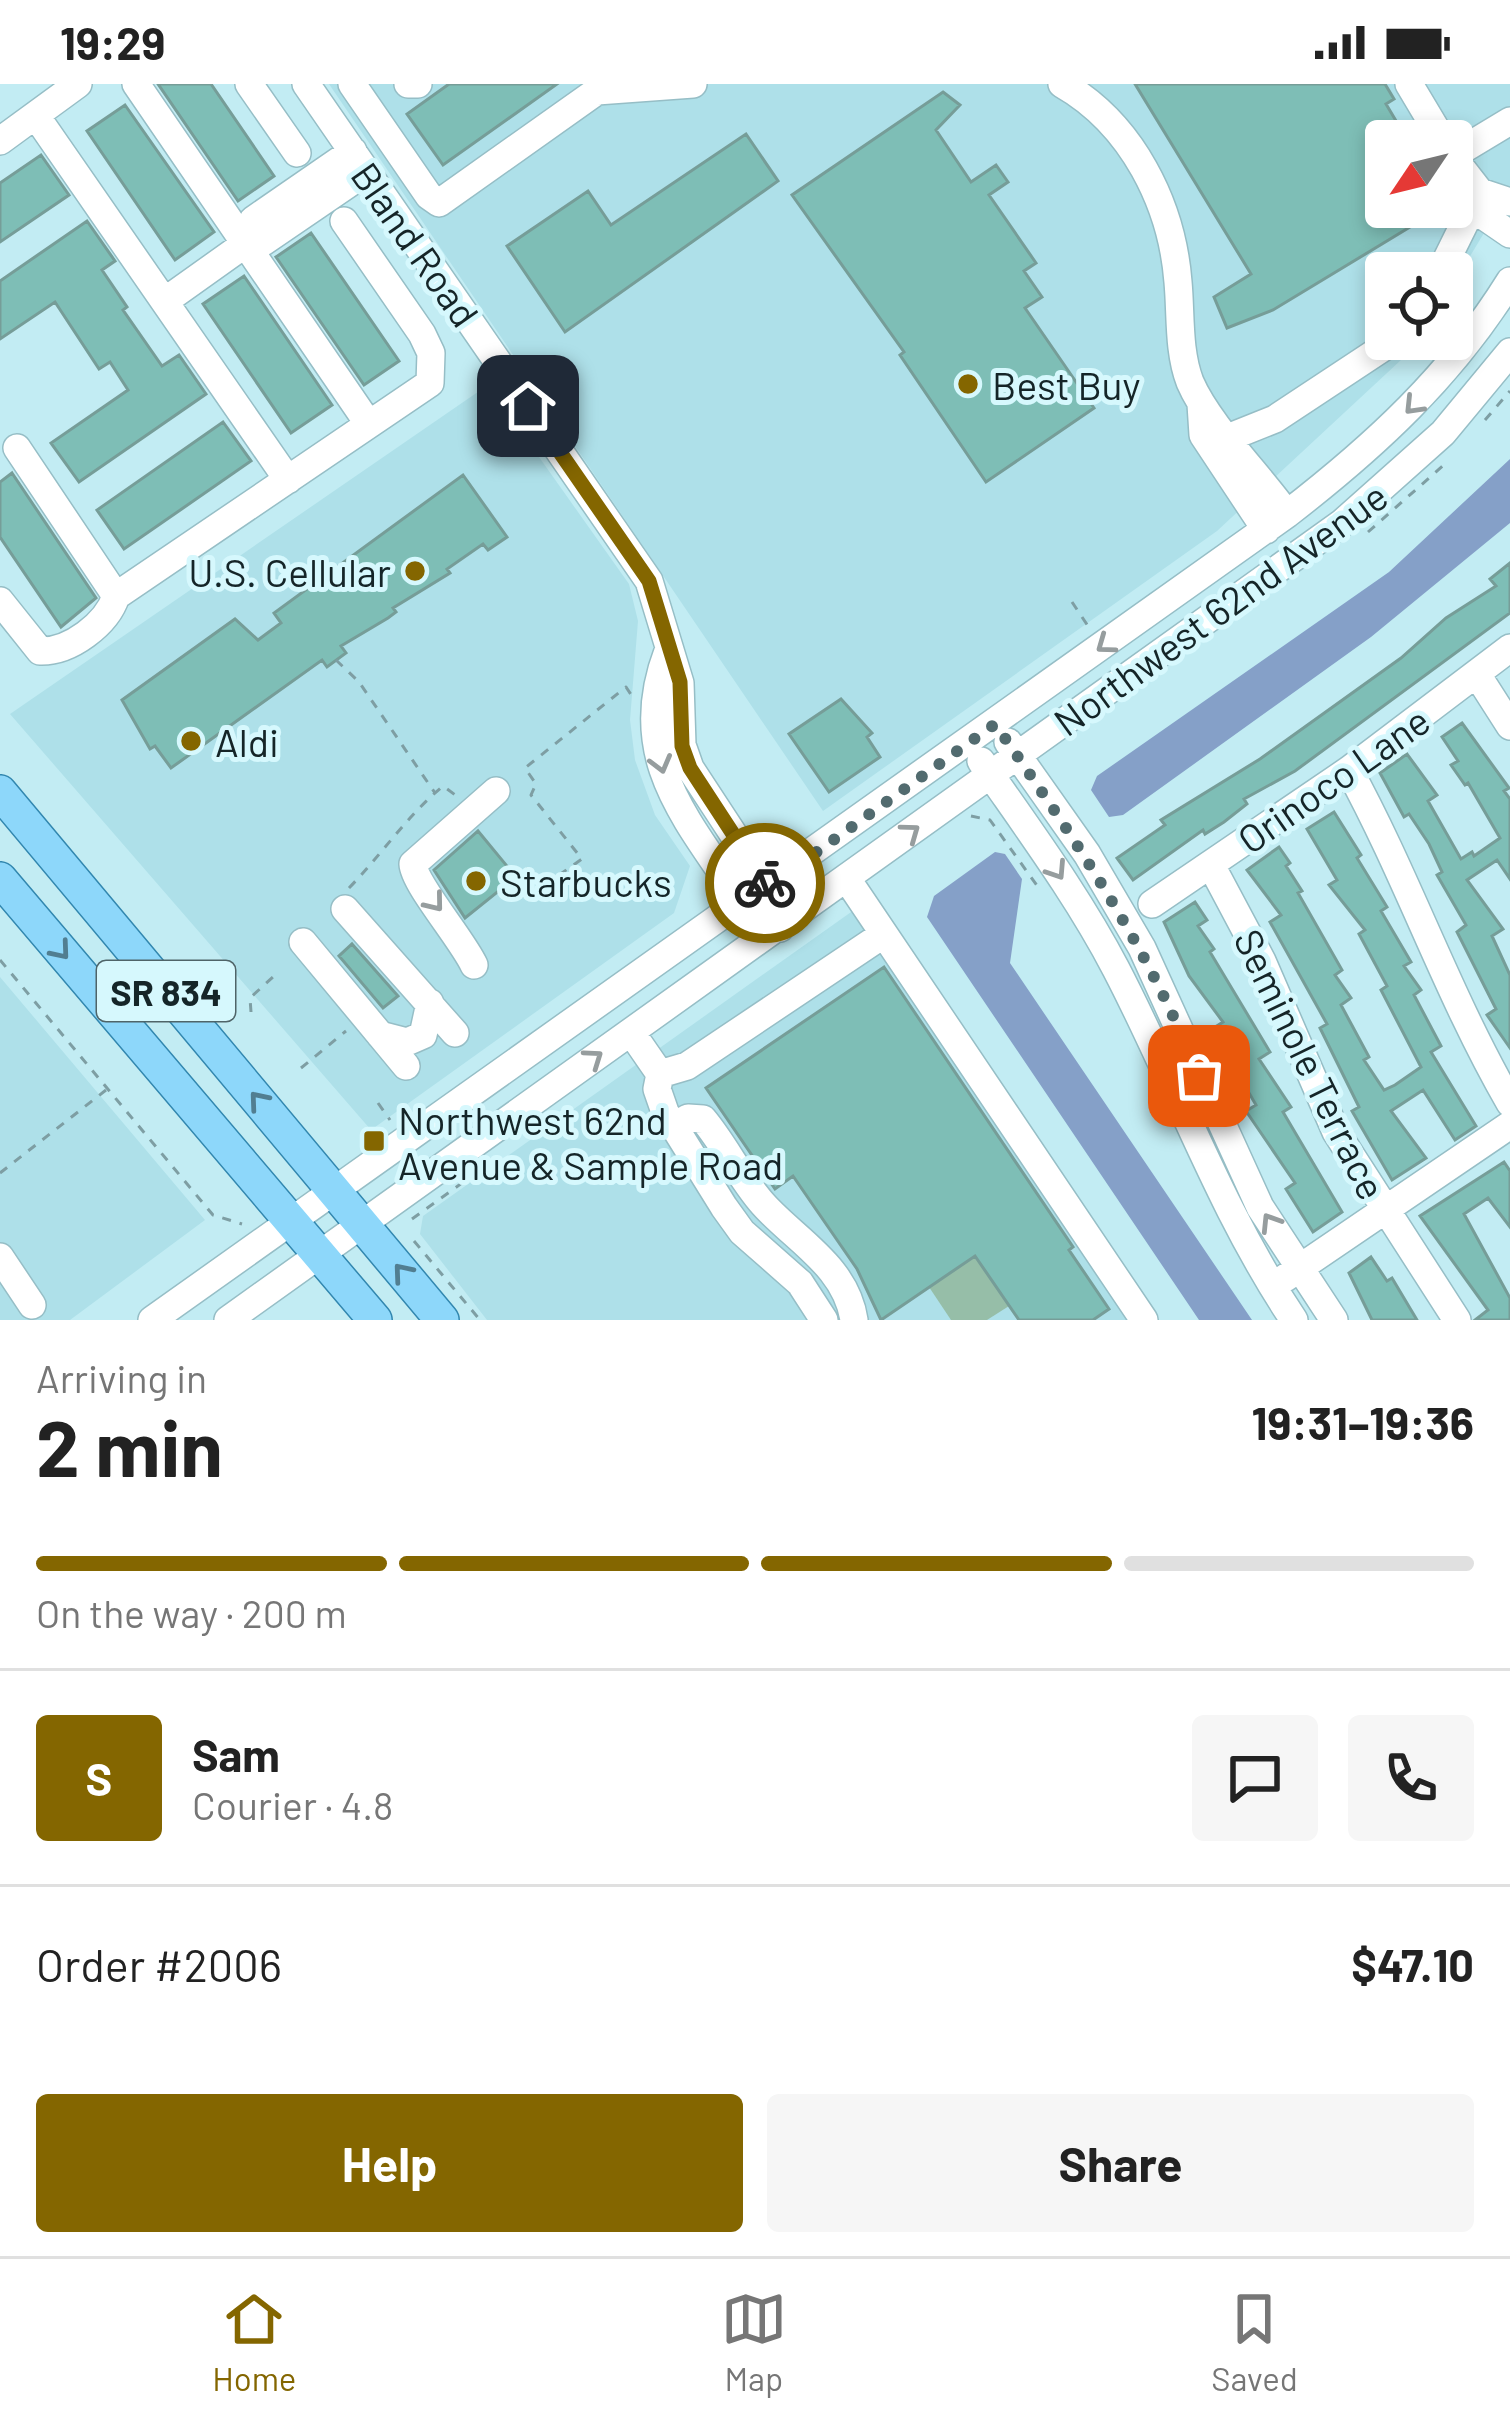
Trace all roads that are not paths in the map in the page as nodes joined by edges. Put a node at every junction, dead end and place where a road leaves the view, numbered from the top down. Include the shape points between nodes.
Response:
1 (78, 84) edge
2 (136, 84) edge
3 (249, 84) edge
4 (307, 84) edge
5 (352, 84) edge
6 (408, 84) edge
7 (418, 84) edge
8 (693, 84) edge
9 (1409, 84) edge
10 (1073, 86) edge
11 (36, 116) junction
12 (1430, 120) edge
13 (1510, 122) edge
14 (0, 141) edge
15 (297, 153) dead end
16 (360, 161) junction
17 (1478, 201) junction
18 (1510, 202) edge
19 (344, 221) dead end
20 (1510, 233) edge
21 (245, 244) junction
22 (1451, 252) edge
23 (1510, 281) edge
24 (164, 301) junction
25 (1510, 352) edge
26 (1365, 359) edge
27 (1201, 400) junction
28 (368, 423) junction
29 (1230, 437) junction
30 (17, 448) dead end
31 (288, 480) junction
32 (1276, 522) junction
33 (116, 596) junction
34 (0, 601) edge
35 (1510, 648) edge
36 (668, 650) junction
37 (1478, 676) junction
38 (995, 724) junction
39 (1510, 726) edge
40 (969, 743) junction
41 (1018, 756) junction
42 (1349, 770) junction
43 (991, 775) junction
44 (0, 792) edge
45 (485, 800) road end
46 (1211, 865) junction
47 (847, 879) junction
48 (0, 880) edge
49 (768, 887) junction
50 (346, 900) road end
51 (744, 904) junction
52 (1152, 904) dead end
53 (780, 928) junction
54 (884, 934) junction
55 (303, 942) dead end
56 (474, 965) dead end
57 (1157, 980) junction
58 (1129, 996) junction
59 (429, 1006) junction
60 (631, 1032) junction
61 (455, 1033) dead end
62 (660, 1074) junction
63 (1510, 1103) edge
64 (1510, 1125) edge
65 (674, 1126) junction
66 (333, 1190) junction
67 (1384, 1210) junction
68 (291, 1221) junction
69 (361, 1223) junction
70 (320, 1255) junction
71 (0, 1257) edge
72 (1299, 1267) junction
73 (1272, 1288) junction
74 (32, 1305) dead end
75 (152, 1320) edge
76 (228, 1320) edge
77 (375, 1320) edge
78 (442, 1320) edge
79 (824, 1320) edge
80 (854, 1320) edge
81 (1144, 1320) edge
82 (1294, 1320) edge
83 (1334, 1320) edge
84 (1457, 1320) edge

1 - 11 street
2 - 21 street
3 - 15 street
4 - 16 street, Bland Road
5 - 8 street via 440,203 597,91
6 - 7 street
9 - 12 street
10 - 27 street via 1120,134 1171,224 1182,345
11 - 14 street
11 - 24 street
13 - 17 street via 1452,156
16 - 21 street via 253,220
16 - 36 street, Bland Road via 649,581
17 - 18 street
17 - 20 street
17 - 22 street
19 - 28 street via 431,353 430,382
21 - 24 street
21 - 28 street
23 -> 32 street, Northwest 62nd Avenue via 1417,403
24 - 31 street
25 - 41 street, Northwest 62nd Avenue via 1381,492
26 - 29 street via 1275,419
27 - 29 street
27 - 32 street via 1203,435
28 - 31 street
29 - 32 street
30 - 33 street
31 - 33 street
32 -> 38 street, Northwest 62nd Avenue
33 - 34 street via 103,621 50,651 30,645
35 - 37 street, Orinoco Lane
36 - 49 street, Bland Road via 690,768
36 -> 51 street, Bland Road via 653,722 657,757 676,804
37 - 39 street
37 - 42 street, Orinoco Lane
38 - 40 street, Northwest 62nd Avenue
38 - 41 street
40 - 43 street
40 - 49 street, Northwest 62nd Avenue
41 - 43 street, Northwest 62nd Avenue
41 - 57 street via 1087,854
42 - 46 street, Orinoco Lane
42 - 63 street
47 -> 43 street, Northwest 62nd Avenue
43 -> 58 street via 1061,875
66 -> 44 main road, SR 834
45 -> 56 street via 413,864
46 - 52 street, Orinoco Lane
46 - 67 street, Seminole Terrace via 1336,1132
47 - 53 street, Northwest 62nd Avenue
47 - 54 street
48 -> 68 main road, SR 834
49 - 51 street, Northwest 62nd Avenue
49 - 53 street, Bland Road
50 - 59 street
51 - 53 street, Bland Road
51 - 66 street, Northwest 62nd Avenue
53 - 60 street, Northwest 62nd Avenue
54 - 62 street via 687,1066
54 - 81 street
55 - 59 street via 394,1047 423,1035
57 - 58 street
72 -> 57 street via 1234,1155
58 - 73 street
59 - 61 street
60 - 62 street
69 -> 60 street, Northwest 62nd Avenue
62 - 65 street
64 - 67 street
65 - 79 street via 742,1232 800,1283
65 - 80 street via 703,1119 766,1208 820,1256
66 - 68 street, Northwest 62nd Avenue
66 - 69 main road, SR 834
67 - 72 street
67 - 84 street, Seminole Terrace
68 - 70 main road, SR 834
68 - 75 street, Northwest 62nd Avenue
69 - 70 street, Northwest 62nd Avenue
78 -> 69 main road, SR 834
70 - 76 street, Northwest 62nd Avenue
70 - 77 main road, SR 834
71 - 74 street
72 - 73 street
72 - 83 street
73 - 82 street

